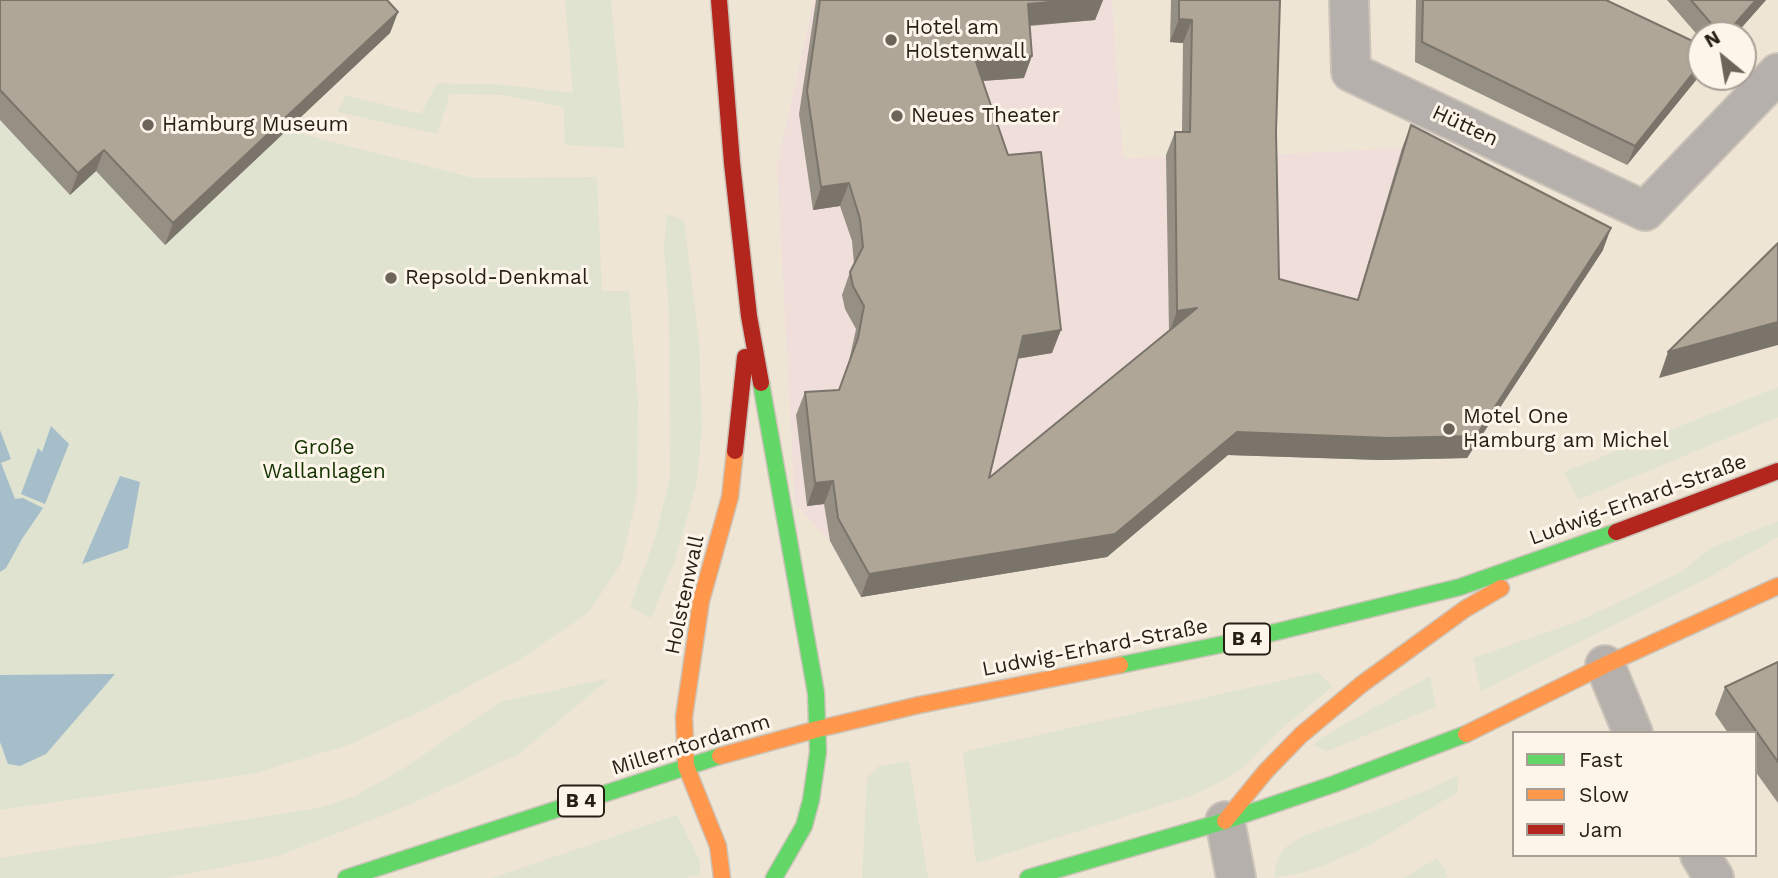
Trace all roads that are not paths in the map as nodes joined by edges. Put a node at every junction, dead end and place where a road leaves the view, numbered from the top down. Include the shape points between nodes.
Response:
1 (719, 0) edge
2 (1349, 0) edge
3 (1778, 73) edge
4 (749, 316) junction
5 (1778, 471) edge
6 (1569, 548) junction
7 (1778, 586) edge
8 (1605, 666) junction
9 (818, 729) junction
10 (1632, 731) edge
11 (686, 766) junction
12 (1226, 821) junction
13 (1701, 857) edge
14 (346, 878) edge
15 (722, 878) edge
16 (774, 878) edge
17 (1028, 878) edge
18 (1236, 878) edge
19 (1714, 878) edge

1 - 4 main road, Holstenwall
2 - 3 street, Hütten via 1351,72 1645,211
4 - 9 main road, Holstenwall via 807,632
4 - 11 main road, Holstenwall via 730,497 701,601 684,717
5 - 6 main road, Ludwig-Erhard-Straße / B 4
6 - 9 main road, Ludwig-Erhard-Straße / B 4 via 1460,587 1239,641
6 - 12 main road via 1465,609 1362,684 1301,735
7 - 8 main road
8 - 10 street
8 - 12 main road via 1468,733
9 - 11 main road, Millerntordamm / B 4
9 - 16 main road via 804,825
11 - 14 main road, Millerntordamm / B 4
11 - 15 main road, Holstenwall via 718,846
12 - 17 main road
12 - 18 street
13 - 19 street

